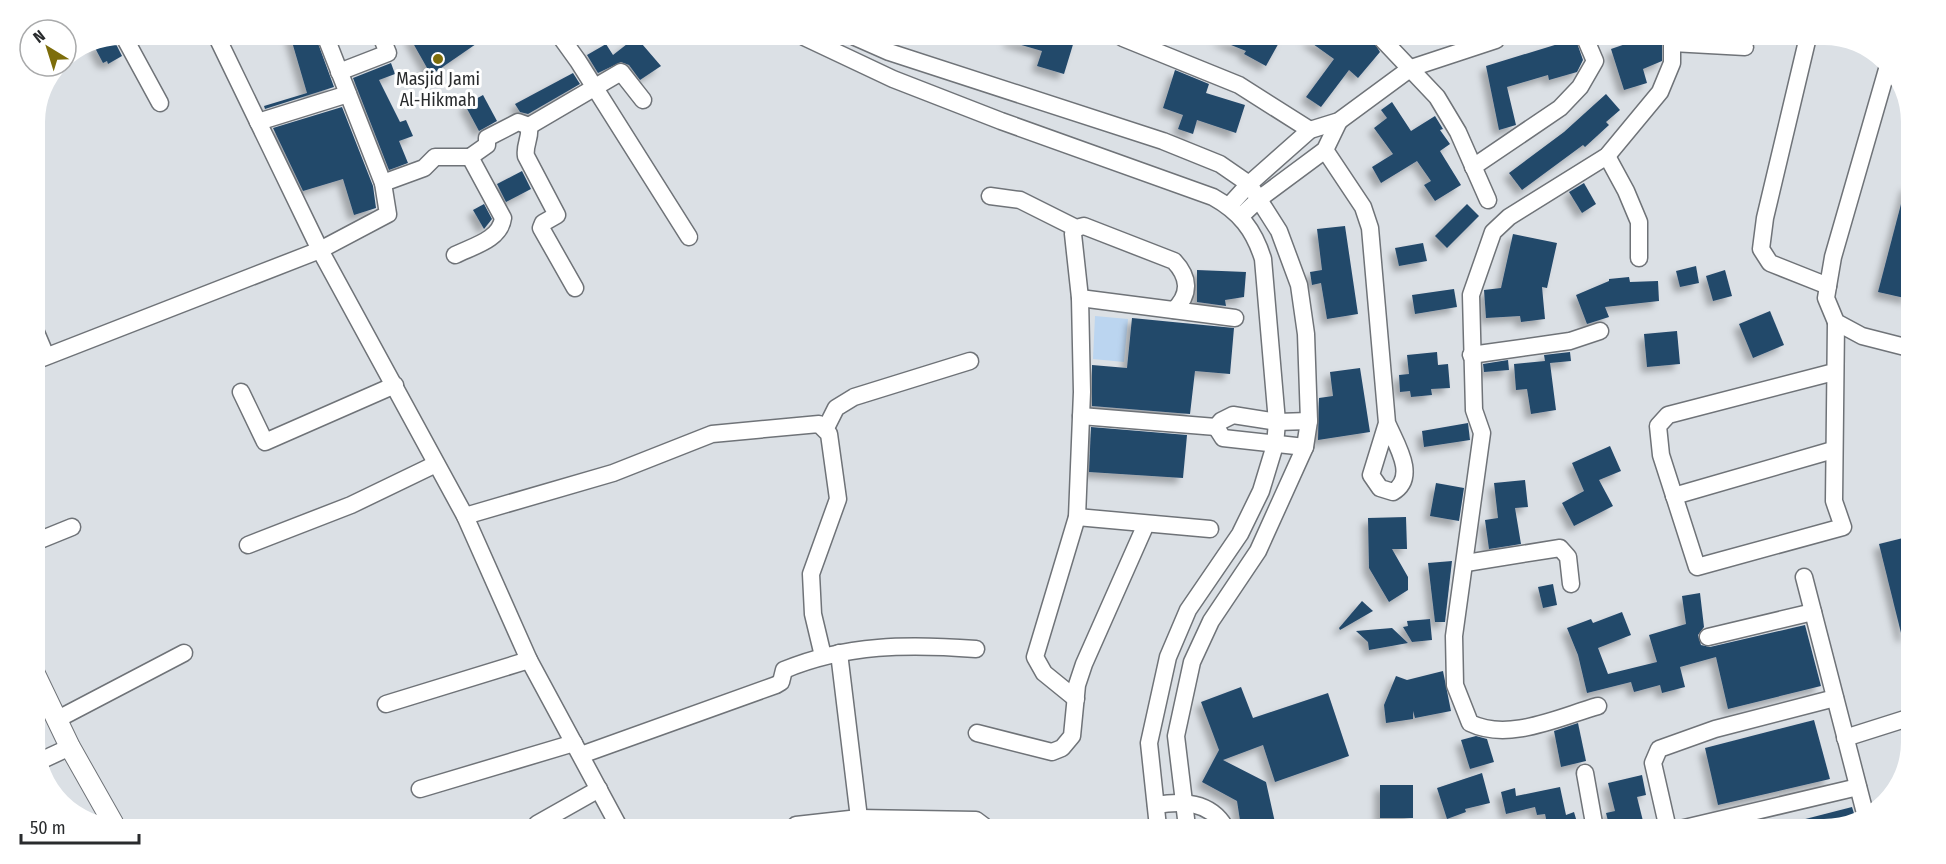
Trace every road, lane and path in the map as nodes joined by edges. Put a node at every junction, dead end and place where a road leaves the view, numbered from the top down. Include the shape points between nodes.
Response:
1 (129, 45) edge
2 (221, 45) edge
3 (329, 45) edge
4 (385, 45) edge
5 (566, 45) edge
6 (821, 45) edge
7 (873, 45) edge
8 (1140, 45) edge
9 (1388, 45) edge
10 (1481, 45) edge
11 (1588, 45) edge
12 (1672, 45) edge
13 (1716, 45) edge
14 (1806, 45) edge
15 (1745, 47) dead end
16 (1411, 68) junction
17 (339, 72) junction
18 (1885, 76) edge
19 (595, 89) junction
20 (348, 94) junction
21 (643, 100) dead end
22 (160, 103) dead end
23 (1339, 121) junction
24 (258, 122) junction
25 (529, 126) junction
26 (1310, 130) junction
27 (1325, 150) junction
28 (1607, 156) junction
29 (470, 157) junction
30 (1473, 167) junction
31 (383, 183) junction
32 (1249, 184) junction
33 (990, 196) dead end
34 (1259, 199) junction
35 (1488, 200) dead end
36 (1235, 211) junction
37 (1076, 228) junction
38 (689, 237) dead end
39 (320, 250) junction
40 (455, 255) dead end
41 (1639, 258) dead end
42 (1828, 286) junction
43 (575, 288) dead end
44 (1080, 298) junction
45 (1174, 310) junction
46 (1235, 318) dead end
47 (1836, 322) junction
48 (1600, 331) dead end
49 (1901, 346) edge
50 (1471, 355) junction
51 (45, 357) edge
52 (970, 361) dead end
53 (1834, 372) junction
54 (395, 385) junction
55 (241, 392) dead end
56 (1081, 416) junction
57 (1310, 421) junction
58 (1277, 422) junction
59 (1388, 423) dead end
60 (1216, 427) junction
61 (826, 428) junction
62 (1275, 445) junction
63 (1305, 447) junction
64 (1833, 450) junction
65 (436, 464) junction
66 (1674, 496) junction
67 (465, 516) junction
68 (1077, 517) junction
69 (1146, 524) junction
70 (72, 527) dead end
71 (1210, 529) dead end
72 (45, 538) edge
73 (248, 545) dead end
74 (1466, 563) junction
75 (1804, 577) dead end
76 (1572, 584) dead end
77 (1813, 612) junction
78 (1708, 637) dead end
79 (976, 650) dead end
80 (184, 653) dead end
81 (831, 655) junction
82 (529, 660) junction
83 (45, 696) edge
84 (1835, 698) junction
85 (1076, 699) junction
86 (386, 704) dead end
87 (1598, 706) dead end
88 (56, 720) junction
89 (1901, 720) edge
90 (977, 733) dead end
91 (1845, 738) junction
92 (70, 747) junction
93 (578, 749) junction
94 (47, 758) edge
95 (1585, 773) dead end
96 (1858, 787) junction
97 (420, 789) dead end
98 (599, 789) junction
99 (1183, 801) junction
100 (1156, 805) junction
101 (1864, 808) edge
102 (110, 818) edge
103 (859, 818) junction
104 (546, 819) edge
105 (615, 819) edge
106 (850, 819) edge
107 (918, 819) edge
108 (1157, 819) edge
109 (1186, 819) edge
110 (1218, 819) edge
111 (1593, 819) edge
112 (1666, 819) edge
113 (1722, 819) edge

1 - 22 street
2 - 24 street
3 - 17 street
4 - 17 street via 388,53
5 - 19 street
6 - 36 street via 893,79 1001,121 1195,189
7 - 32 street via 1163,141 1220,164
8 - 26 street via 1239,85
9 - 16 street
10 - 16 street
11 - 30 street via 1595,61 1580,87 1560,108
12 - 28 street via 1672,63 1660,92
13 - 15 street
14 - 42 street via 1761,249 1770,263
16 - 23 street
16 - 30 street via 1437,97
17 - 20 street
18 - 42 street
19 - 21 street via 621,72
19 - 25 street
19 - 38 street
20 - 24 street
20 - 31 street
23 - 26 street
23 - 27 street
24 - 39 street
25 - 29 street via 518,122 487,138 487,145
25 - 43 street via 526,156 557,215 543,223 542,228
26 - 32 street
27 - 34 street
27 - 59 street via 1368,216
28 - 41 street via 1639,222
28 - 50 street via 1509,217 1493,232 1471,295
29 - 31 street via 435,157 424,168
29 - 40 street via 503,218 496,235
30 - 35 street
31 - 39 street via 388,214
32 - 34 street
32 - 36 street
33 - 37 street via 1020,200
34 - 36 street
34 - 57 street via 1279,231 1299,285 1306,334
36 - 58 street via 1257,240 1263,259
37 - 44 street via 1073,234
37 - 45 street via 1084,226 1174,261 1183,271 1187,288 1183,302
39 - 51 street
39 - 54 street
42 - 47 street via 1826,298
44 - 45 street
44 - 56 street
45 - 46 street
47 - 49 street via 1862,336
47 - 53 street
48 - 50 street via 1570,341
50 - 74 street via 1474,410 1482,433
52 - 61 street via 854,397 836,408
53 - 64 street
53 - 66 street via 1668,415 1658,426 1661,455
54 - 55 street via 265,442
54 - 65 street
56 - 60 street
56 - 68 street
57 - 58 street
57 - 63 street
58 - 60 street via 1233,415
58 - 62 street
60 - 62 street via 1223,438
61 - 67 street via 819,424 712,434 613,473
61 - 81 street via 838,499 811,574 813,614
62 - 63 street
62 - 100 street via 1261,491 1240,534 1188,610 1168,657 1149,743
63 - 99 street via 1258,552 1211,621 1192,662 1176,736
64 - 66 street
64 - 66 street via 1834,501 1843,527 1697,567
65 - 67 street
65 - 73 street via 351,505
67 - 82 street
68 - 69 street
68 - 85 street via 1035,657 1044,673
69 - 71 street
69 - 85 street via 1084,664
70 - 72 street
74 - 76 street via 1560,548 1568,557
74 - 87 street via 1454,636 1455,685 1470,723 1485,730 1513,730
75 - 77 street
77 - 78 street
77 - 84 street
79 - 81 street via 915,645 869,647
80 - 88 street
81 - 93 street via 784,670 776,685
81 - 103 street
82 - 86 street
82 - 93 street
83 - 88 main road
84 - 91 street
84 - 112 street via 1715,729 1659,749 1653,763
85 - 90 street via 1072,736 1055,752
88 - 92 main road
89 - 91 street
91 - 96 street
92 - 94 street
92 - 102 main road
93 - 97 street
93 - 98 street
95 - 111 street
96 - 101 street
96 - 113 street
98 - 104 street
98 - 105 street
99 - 100 street
99 - 109 street
99 - 110 street via 1211,812
100 - 108 street
103 - 106 street
103 - 107 street

